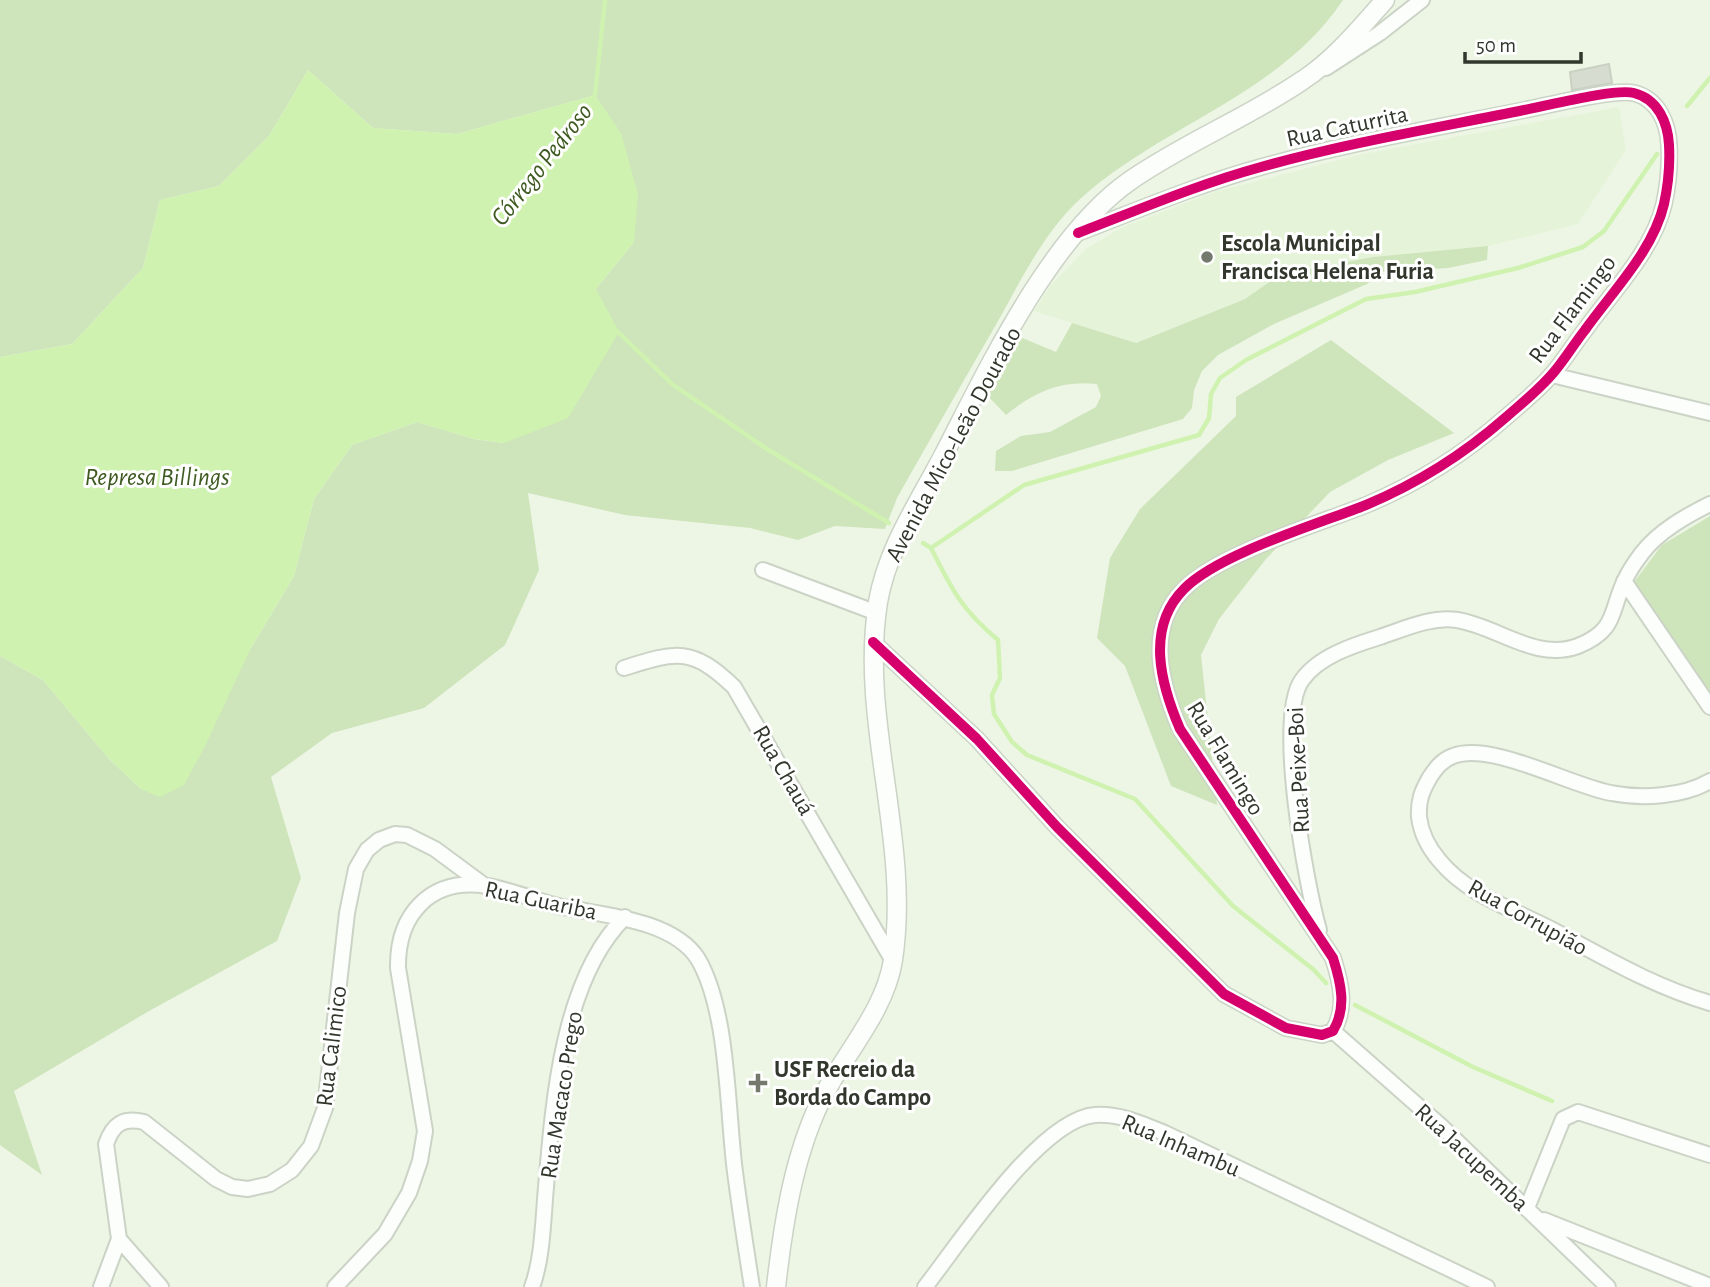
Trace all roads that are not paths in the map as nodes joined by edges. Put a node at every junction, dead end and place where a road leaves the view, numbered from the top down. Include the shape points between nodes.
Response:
1 (1385, 0) edge
2 (1422, 0) edge
3 (1306, 79) junction
4 (1633, 92) joint
5 (1114, 194) junction
6 (1142, 208) junction
7 (1078, 233) junction
8 (1552, 375) junction
9 (1710, 413) edge
10 (1710, 504) edge
11 (763, 570) dead end
12 (1624, 581) junction
13 (877, 613) junction
14 (873, 642) junction
15 (624, 668) dead end
16 (1710, 707) edge
17 (1710, 781) edge
18 (485, 886) junction
19 (625, 917) junction
20 (1321, 938) junction
21 (893, 961) junction
22 (1710, 1003) edge
23 (1333, 1031) junction
24 (1710, 1155) edge
25 (1527, 1208) junction
26 (1539, 1219) junction
27 (119, 1239) junction
28 (1710, 1286) edge
29 (101, 1287) edge
30 (161, 1287) edge
31 (335, 1287) edge
32 (532, 1287) edge
33 (752, 1287) edge
34 (776, 1287) edge
35 (925, 1287) edge
36 (1487, 1287) edge
37 (1608, 1287) edge

1 - 3 street, Avenida Mico-Leão Dourado
2 - 3 street via 1340,61
3 - 5 street, Avenida Mico-Leão Dourado via 1152,167
4 - 6 street, Rua Caturrita via 1329,150 1258,168
4 - 8 street, Rua Flamingo via 1648,99 1664,119 1669,152 1664,206 1650,238
5 - 6 street via 1126,205
5 - 7 street, Avenida Mico-Leão Dourado
6 - 7 street, Rua Caturrita
7 - 13 street, Avenida Mico-Leão Dourado via 1035,289 974,396 890,560
8 - 9 street, Rua Flamingo
8 - 20 street, Rua Flamingo via 1502,421 1428,474 1203,575 1183,589 1169,610 1159,659 1164,692 1180,729
10 - 12 street, Rua Peixe-Boi via 1662,533
11 - 13 street
12 - 16 street
12 - 20 street, Rua Peixe-Boi via 1605,628 1577,646 1549,650 1471,622 1437,619 1338,653 1317,664 1303,679 1295,694 1292,725 1296,799 1307,880
13 - 14 street, Avenida Mico-Leão Dourado
14 - 21 street, Avenida Mico-Leão Dourado via 876,718 897,905
14 - 23 street via 977,739 1057,827 1224,994 1286,1028 1322,1035
15 - 21 street, Rua Chauá via 668,654 688,656 713,667 734,687
17 - 22 street, Rua Corrupião via 1676,792 1628,796 1497,758 1462,753 1437,766 1419,795 1419,817 1423,835 1439,861 1485,896 1636,976
18 - 19 street, Rua Guariba via 559,906
18 - 27 street, Rua Calimico via 436,849 407,835 387,837 367,850 356,869 347,913 325,1108 312,1146 292,1170 270,1184 248,1189 216,1179 144,1122 119,1122 106,1144
18 - 31 street, Rua Guariba via 436,891 406,920 397,945 398,968 425,1131 420,1161 409,1193 385,1234
19 - 32 street, Rua Macaco Prego via 610,932 576,998 552,1129
19 - 33 street, Rua Guariba via 680,941 697,957 707,979 722,1043
20 - 23 street, Rua Flamingo via 1334,958 1341,992 1342,1012
21 - 34 street, Avenida Mico-Leão Dourado via 877,1006 804,1139
23 - 25 street, Rua Jacupemba
24 - 25 street via 1578,1112 1569,1114
25 - 26 street, Rua Jacupemba
26 - 28 street
26 - 37 street, Rua Jacupemba
27 - 29 street, Rua Calimico
27 - 30 street
35 - 36 street, Rua Inhambu via 1017,1170 1051,1136 1073,1120 1093,1114 1136,1121 1167,1134

